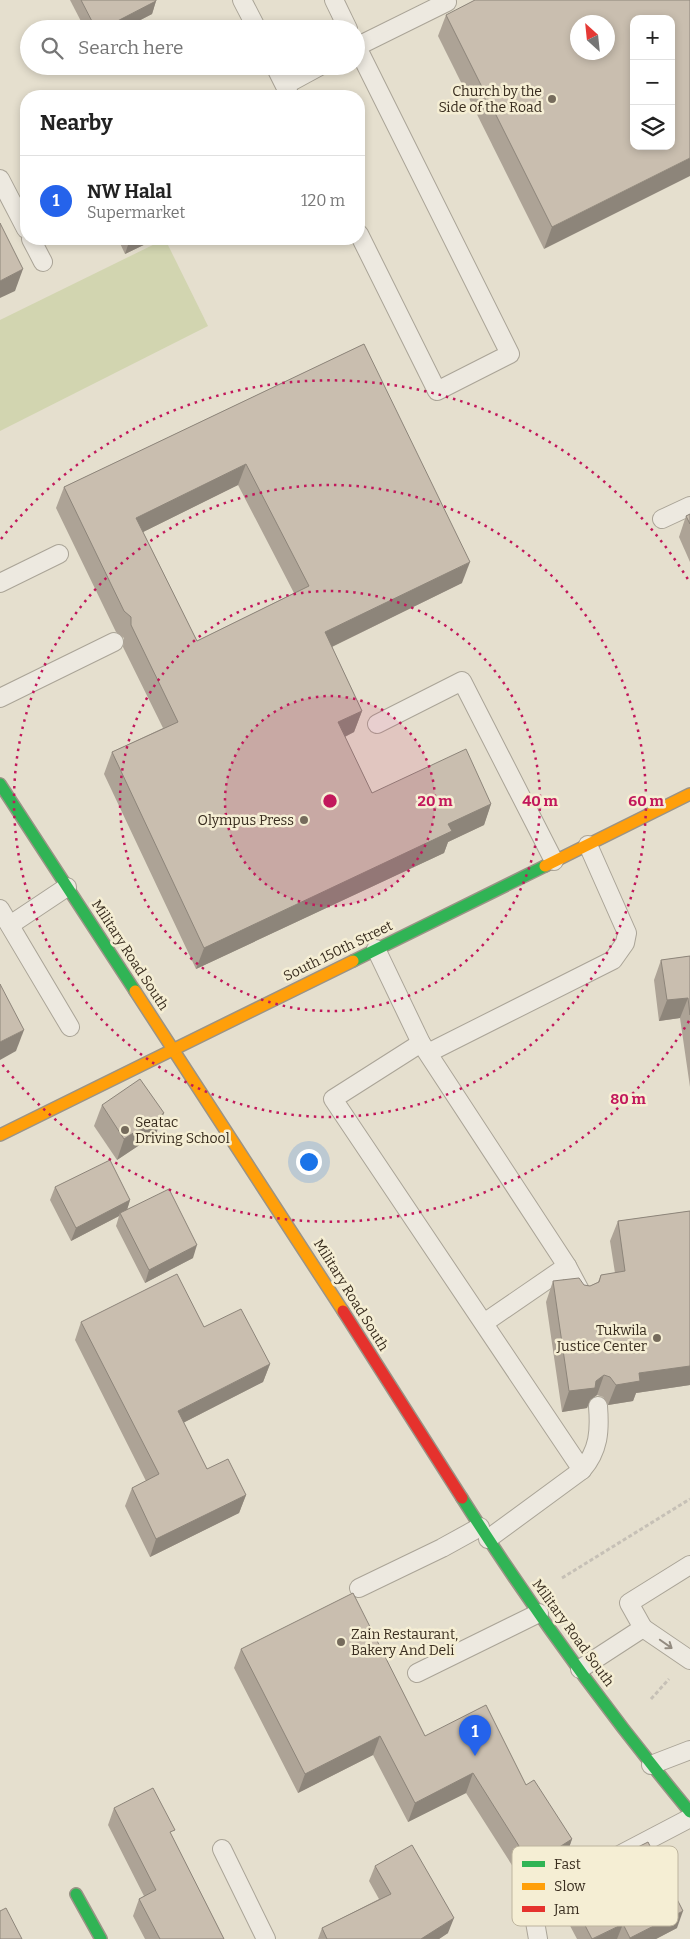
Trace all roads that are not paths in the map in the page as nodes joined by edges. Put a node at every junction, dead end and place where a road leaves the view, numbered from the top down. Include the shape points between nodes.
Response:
1 (242, 0) edge
2 (334, 0) edge
3 (446, 0) edge
4 (252, 20) edge
5 (344, 20) edge
6 (365, 42) edge
7 (365, 62) edge
8 (280, 75) edge
9 (308, 75) edge
10 (287, 90) edge
11 (0, 180) edge
12 (20, 218) edge
13 (34, 245) edge
14 (364, 245) edge
15 (43, 262) dead end
16 (690, 506) edge
17 (662, 519) dead end
18 (59, 554) dead end
19 (0, 584) edge
20 (114, 642) dead end
21 (0, 698) edge
22 (377, 724) dead end
23 (0, 784) edge
24 (690, 794) edge
25 (588, 845) junction
26 (554, 861) junction
27 (67, 887) junction
28 (0, 909) edge
29 (10, 925) junction
30 (376, 949) junction
31 (70, 1026) dead end
32 (424, 1048) junction
33 (173, 1049) junction
34 (0, 1135) edge
35 (567, 1266) junction
36 (583, 1296) edge
37 (484, 1323) junction
38 (598, 1406) edge
39 (582, 1470) junction
40 (484, 1533) junction
41 (690, 1565) edge
42 (359, 1588) dead end
43 (539, 1613) junction
44 (643, 1628) junction
45 (690, 1660) edge
46 (580, 1670) junction
47 (417, 1672) dead end
48 (690, 1750) edge
49 (651, 1765) junction
50 (690, 1812) edge
51 (690, 1818) edge
52 (637, 1846) edge
53 (222, 1849) dead end
54 (76, 1894) dead end
55 (536, 1926) edge
56 (101, 1939) edge
57 (266, 1939) edge
58 (538, 1939) edge

1 - 4 lane
2 - 5 lane
3 - 6 lane
7 - 14 lane via 510,354 437,391
8 - 10 lane
9 - 10 lane
11 - 12 lane
13 - 15 lane
16 - 17 lane
18 - 19 lane
20 - 21 lane
22 - 26 lane via 462,680
23 - 27 street, Military Road South
24 - 25 street, South 150th Street
25 - 26 street, South 150th Street
25 - 32 lane via 627,933 625,943 613,960
26 - 30 street, South 150th Street
27 - 29 lane
27 - 33 street, Military Road South
28 - 29 lane
29 - 31 lane
30 - 32 lane
30 - 33 street, South 150th Street
32 - 35 lane
32 - 37 lane via 332,1099
33 - 34 street, South 150th Street
33 - 40 street, Military Road South
35 - 36 lane
35 - 37 lane
37 - 39 lane
38 - 39 lane via 600,1430 592,1459
39 - 40 lane
40 - 42 lane via 442,1548
40 - 43 street, Military Road South
41 - 44 lane via 629,1603
43 - 46 street, Military Road South
43 - 47 lane
44 -> 45 lane
44 - 46 lane
46 - 49 street, Military Road South
48 - 49 lane
49 - 50 street, Military Road South
51 - 52 lane
53 - 57 lane
54 - 56 street
55 - 58 lane

